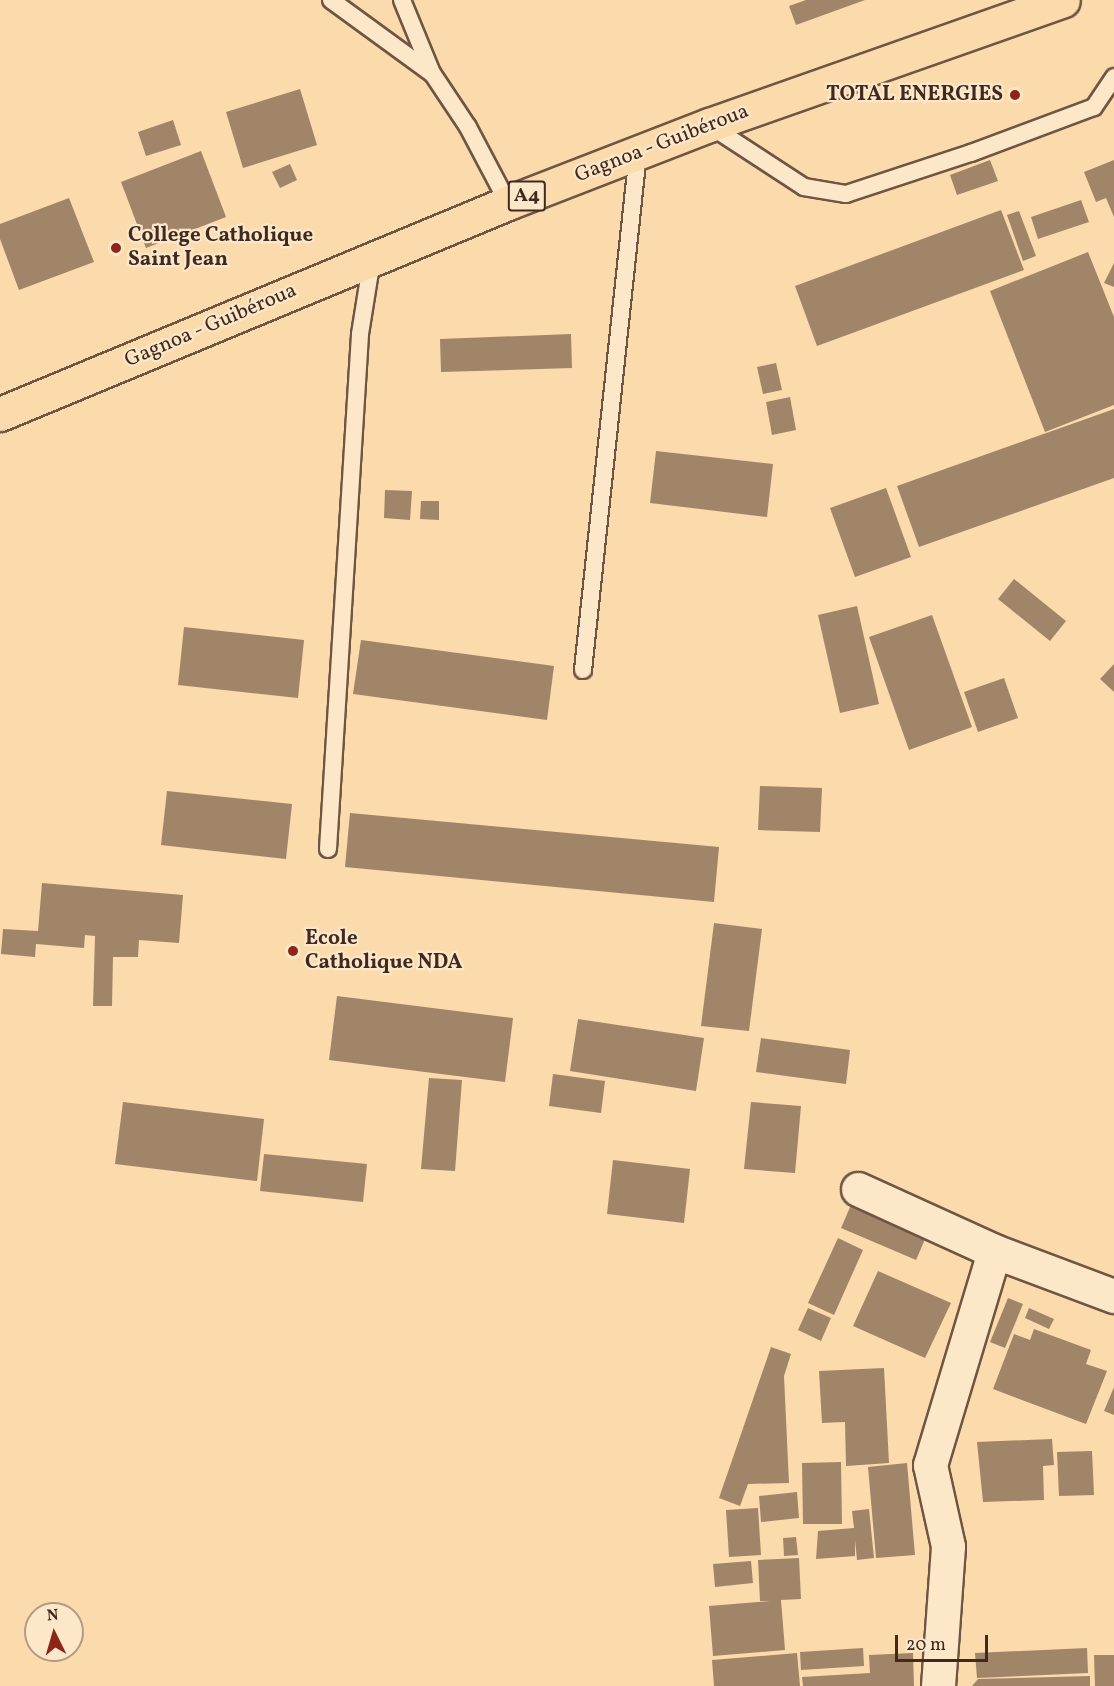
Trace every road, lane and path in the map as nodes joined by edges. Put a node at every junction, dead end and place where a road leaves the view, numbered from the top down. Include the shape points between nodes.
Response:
1 (331, 0) edge
2 (402, 0) edge
3 (1063, 0) edge
4 (432, 73) junction
5 (1114, 77) edge
6 (709, 125) junction
7 (638, 153) junction
8 (508, 203) junction
9 (372, 260) junction
10 (0, 414) edge
11 (583, 670) dead end
12 (328, 849) dead end
13 (858, 1189) dead end
14 (994, 1251) junction
15 (1114, 1296) edge
16 (938, 1686) edge

1 - 4 lane
2 - 4 lane
3 - 6 main road, Gagnoa - Guibéroua / A4
4 - 8 lane via 468,127
5 - 6 lane via 1094,107 846,194 804,188
6 - 7 main road, Gagnoa - Guibéroua / A4
7 - 8 main road, Gagnoa - Guibéroua / A4
7 - 11 lane
8 - 9 main road, Gagnoa - Guibéroua / A4
9 - 10 main road, Gagnoa - Guibéroua / A4
9 - 12 lane via 360,334
13 - 14 street
14 - 15 street
14 - 16 street via 930,1466 948,1546

